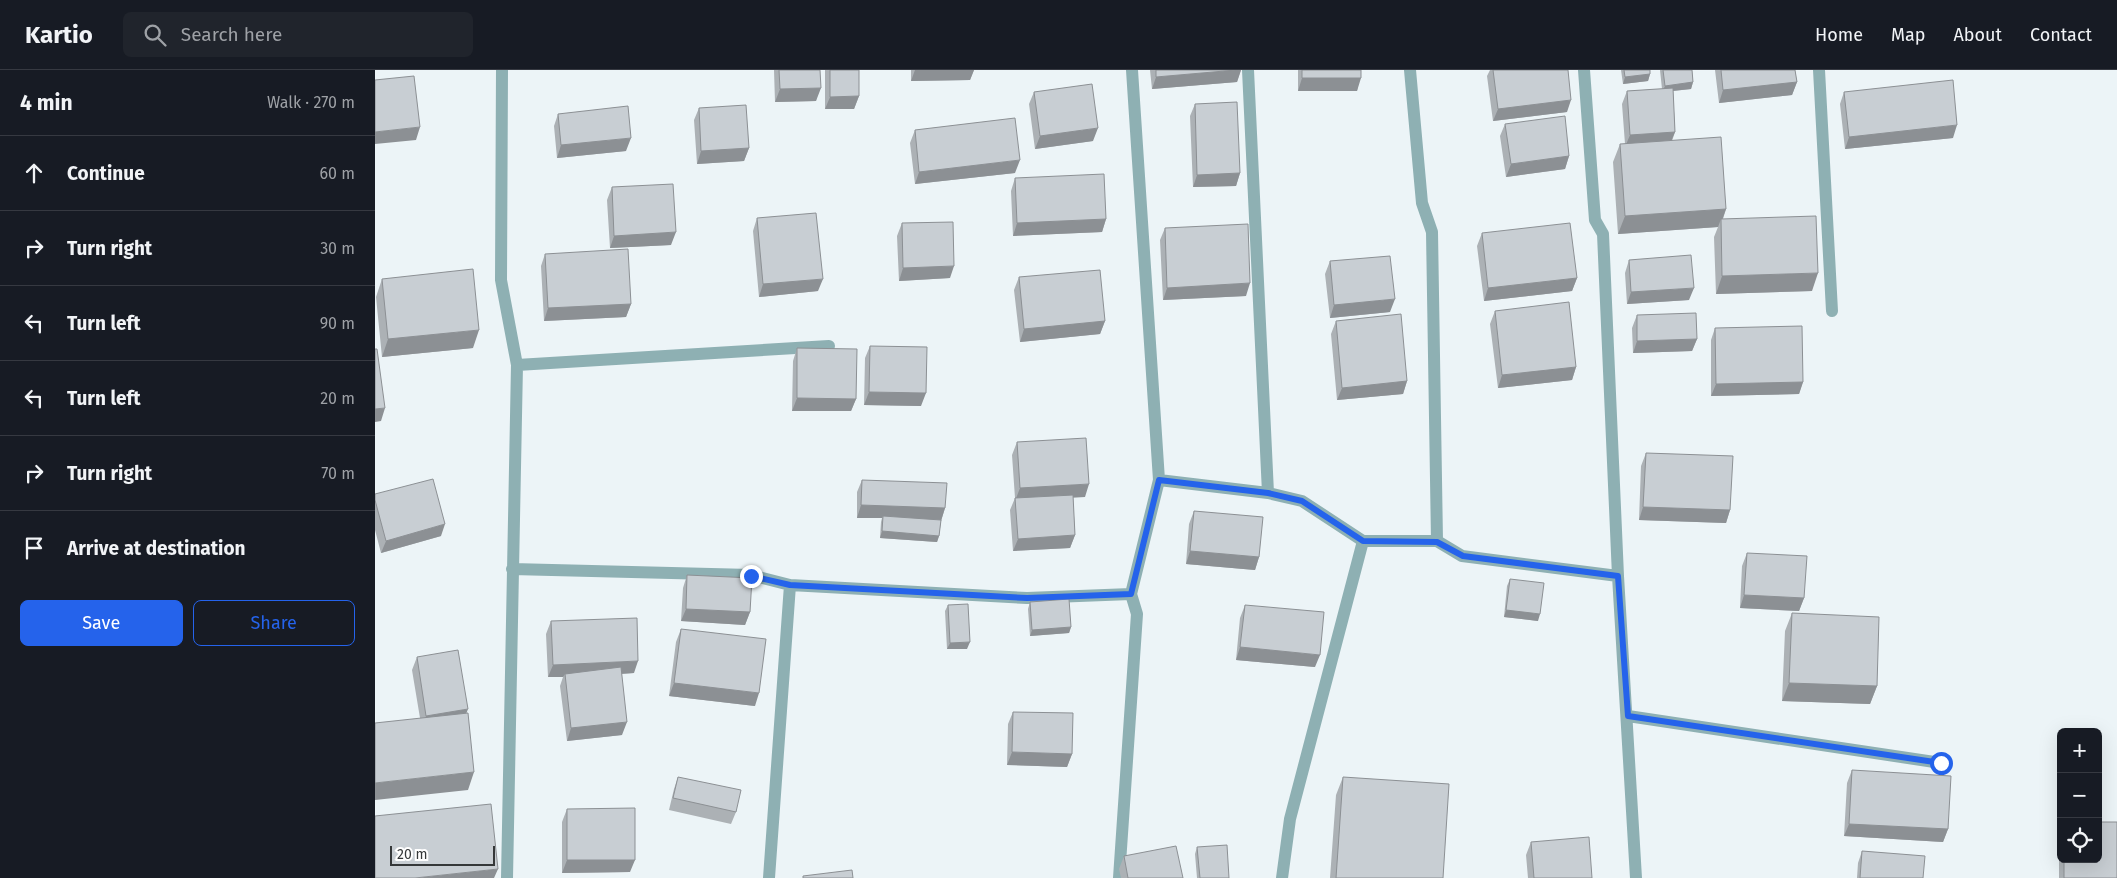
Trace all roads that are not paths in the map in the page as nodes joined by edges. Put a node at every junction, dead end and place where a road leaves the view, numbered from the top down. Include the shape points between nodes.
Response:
1 (503, 70) edge
2 (1132, 70) edge
3 (1248, 70) edge
4 (1410, 70) edge
5 (1584, 70) edge
6 (1819, 70) edge
7 (1832, 311) dead end
8 (829, 346) dead end
9 (517, 365) junction
10 (1159, 480) junction
11 (1268, 493) junction
12 (1363, 541) junction
13 (1437, 542) junction
14 (512, 568) junction
15 (1618, 576) junction
16 (790, 585) junction
17 (1131, 594) junction
18 (1628, 716) junction
19 (1941, 763) dead end
20 (507, 878) edge
21 (769, 878) edge
22 (1119, 878) edge
23 (1282, 878) edge
24 (1636, 878) edge

1 - 9 street via 501,280
2 - 10 street
3 - 11 street
4 - 13 street via 1422,203 1432,232
5 - 15 street via 1595,220 1603,234
6 - 7 street
8 - 9 street
9 - 14 street
10 - 11 street
10 - 17 street
11 - 12 street via 1302,501
12 - 13 street
12 - 23 street via 1290,819
13 - 15 street via 1463,556
14 - 16 street via 751,576
14 - 20 street
15 - 18 street
16 - 17 street via 1027,598
16 - 21 street
17 - 22 street via 1137,614
18 - 19 street
18 - 24 street

